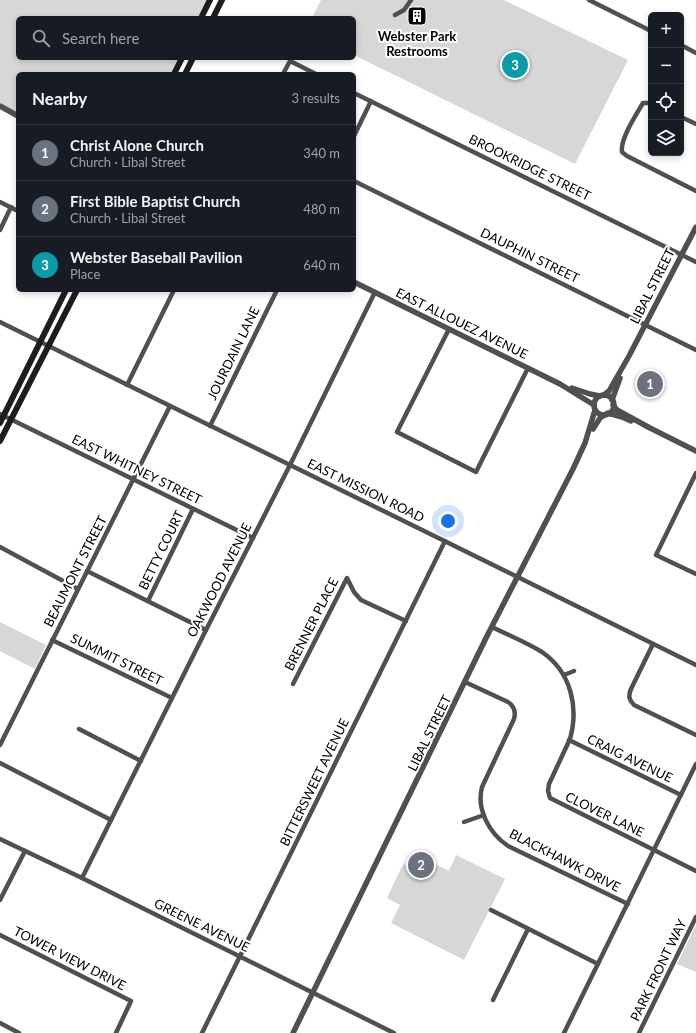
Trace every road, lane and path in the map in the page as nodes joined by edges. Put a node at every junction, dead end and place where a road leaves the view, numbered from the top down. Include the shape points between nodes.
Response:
1 (210, 0) edge
2 (222, 0) edge
3 (411, 0) edge
4 (589, 0) edge
5 (395, 15) dead end
6 (202, 16) edge
7 (214, 16) edge
8 (648, 29) edge
9 (684, 47) edge
10 (696, 53) edge
11 (181, 60) edge
12 (192, 60) edge
13 (175, 72) edge
14 (186, 72) edge
15 (284, 72) edge
16 (312, 72) edge
17 (356, 94) edge
18 (371, 101) junction
19 (648, 103) edge
20 (0, 106) edge
21 (16, 115) edge
22 (684, 118) edge
23 (696, 124) edge
24 (356, 132) edge
25 (356, 182) edge
26 (696, 191) edge
27 (0, 202) edge
28 (11, 207) junction
29 (16, 210) edge
30 (696, 227) edge
31 (0, 230) edge
32 (681, 254) junction
33 (696, 262) edge
34 (356, 283) edge
35 (65, 292) edge
36 (76, 292) edge
37 (173, 292) edge
38 (276, 292) edge
39 (375, 292) junction
40 (0, 322) edge
41 (645, 324) junction
42 (450, 329) junction
43 (40, 342) junction
44 (48, 346) junction
45 (696, 350) edge
46 (629, 356) junction
47 (528, 368) junction
48 (560, 384) junction
49 (127, 385) junction
50 (602, 395) junction
51 (613, 402) junction
52 (170, 406) junction
53 (595, 408) junction
54 (607, 414) junction
55 (2, 415) edge
56 (11, 419) junction
57 (0, 423) edge
58 (210, 426) junction
59 (650, 428) junction
60 (0, 441) edge
61 (585, 443) junction
62 (696, 451) edge
63 (290, 465) junction
64 (696, 473) edge
65 (133, 479) junction
66 (193, 509) junction
67 (253, 538) junction
68 (445, 541) junction
69 (0, 547) edge
70 (87, 571) junction
71 (696, 574) edge
72 (518, 577) junction
73 (78, 589) junction
74 (148, 601) junction
75 (406, 621) junction
76 (492, 628) junction
77 (206, 630) junction
78 (52, 640) junction
79 (653, 644) junction
80 (696, 665) edge
81 (574, 671) dead end
82 (564, 675) junction
83 (465, 682) junction
84 (293, 684) dead end
85 (172, 698) junction
86 (79, 729) dead end
87 (696, 735) edge
88 (569, 740) junction
89 (0, 745) edge
90 (141, 761) junction
91 (0, 763) edge
92 (696, 764) edge
93 (681, 795) junction
94 (484, 814) junction
95 (111, 820) junction
96 (464, 822) dead end
97 (0, 838) edge
98 (654, 850) junction
99 (25, 851) junction
100 (696, 871) edge
101 (82, 878) junction
102 (0, 900) edge
103 (628, 904) junction
104 (491, 910) dead end
105 (696, 916) edge
106 (528, 929) junction
107 (0, 935) edge
108 (240, 956) junction
109 (598, 964) junction
110 (313, 993) junction
111 (494, 1000) dead end
112 (0, 1023) edge
113 (19, 1033) edge
114 (116, 1033) edge
115 (202, 1033) edge
116 (293, 1033) edge
117 (394, 1033) edge
118 (564, 1033) edge
119 (639, 1033) edge

1 - 6 main road
2 - 7 main road
3 - 5 street via 404,10
4 - 8 street
9 - 10 street
11 - 13 main road
12 - 14 main road
15 - 16 street via 290,61
17 - 18 street, BROOKRIDGE STREET
18 - 24 street
18 - 32 street, BROOKRIDGE STREET
19 - 26 street via 643,103 627,133 621,147 622,152
20 - 21 street
22 - 23 street
25 - 41 street, DAUPHIN STREET
27 - 28 street
28 - 29 street
28 - 31 street
30 - 32 street, LIBAL STREET
32 - 33 street, BROOKRIDGE STREET
32 - 41 street, LIBAL STREET
34 - 39 street, EAST ALLOUEZ AVENUE
35 - 43 main road
36 - 44 main road
37 - 49 street
38 - 58 street, JOURDAIN LANE
39 - 42 street, EAST ALLOUEZ AVENUE
39 - 63 street, OAKWOOD AVENUE
40 - 43 street, EAST MISSION ROAD
41 - 45 street, DAUPHIN STREET
41 - 46 street, LIBAL STREET
42 - 47 street, EAST ALLOUEZ AVENUE
42 - 47 street via 397,432 476,472
43 - 44 street, EAST MISSION ROAD
43 - 55 main road
44 - 49 street, EAST MISSION ROAD
44 - 56 main road
46 - 50 street, LIBAL STREET via 609,391
46 - 51 street, LIBAL STREET
47 - 48 street, EAST ALLOUEZ AVENUE
48 - 50 street, EAST ALLOUEZ AVENUE via 590,394
48 - 53 street, EAST ALLOUEZ AVENUE
49 - 52 street, EAST MISSION ROAD
50 - 51 street
50 - 53 street via 596,399
51 - 54 street via 612,410
51 - 59 street via 617,410
52 - 58 street, EAST MISSION ROAD
52 - 65 street, BEAUMONT STREET
53 - 54 street via 600,414
53 - 61 street, LIBAL STREET
54 - 59 street
54 - 61 street, LIBAL STREET via 600,418
55 - 56 street, EAST WHITNEY STREET
55 - 57 main road
56 - 60 main road
56 - 65 street, EAST WHITNEY STREET
58 - 63 street, EAST MISSION ROAD
59 - 62 street
61 - 72 street, LIBAL STREET
63 - 67 street, OAKWOOD AVENUE
63 - 68 street, EAST MISSION ROAD
64 - 71 street via 656,555
65 - 66 street, EAST WHITNEY STREET
65 - 70 street, BEAUMONT STREET
66 - 67 street, EAST WHITNEY STREET
66 - 74 street, BETTY COURT
67 - 77 street, OAKWOOD AVENUE
68 - 72 street, EAST MISSION ROAD
68 - 75 street, BITTERSWEET AVENUE
69 - 73 street
70 - 73 street, BEAUMONT STREET
70 - 74 street
72 - 76 street, LIBAL STREET
72 - 79 street, EAST MISSION ROAD
73 - 78 street, BEAUMONT STREET
74 - 77 street
75 - 84 street, BRENNER PLACE via 361,600 347,578
75 - 108 street, BITTERSWEET AVENUE
76 - 82 street, CLOVER LANE via 543,653
76 - 83 street, LIBAL STREET
77 - 85 street, OAKWOOD AVENUE
78 - 85 street, SUMMIT STREET
78 - 89 street, BEAUMONT STREET
79 - 80 street, EAST MISSION ROAD
79 - 87 street via 631,689 630,701 634,706
81 - 82 street
82 - 88 street, CLOVER LANE via 574,709
83 - 94 street, BLACKHAWK DRIVE via 508,702 515,714 482,787 481,801
83 - 110 street, LIBAL STREET
85 - 90 street, OAKWOOD AVENUE
86 - 90 street
88 - 93 street, CRAIG AVENUE
88 - 98 street, CLOVER LANE via 549,784 550,798
90 - 95 street, OAKWOOD AVENUE
91 - 95 street
92 - 93 street
93 - 98 street
94 - 96 street
94 - 103 street, BLACKHAWK DRIVE via 494,833 508,846
95 - 101 street, OAKWOOD AVENUE
97 - 99 street, GREENE AVENUE
98 - 100 street, CLOVER LANE
98 - 103 street
99 - 101 street, GREENE AVENUE
99 - 102 street
101 - 108 street, GREENE AVENUE
103 - 109 street
104 - 106 street
105 - 119 street, PARK FRONT WAY
106 - 109 street
106 - 111 street
107 - 114 street, TOWER VIEW DRIVE via 131,1001
108 - 110 street, GREENE AVENUE
108 - 115 street, BITTERSWEET AVENUE
109 - 118 street
110 - 116 street, LIBAL STREET
110 - 117 street, GREENE AVENUE
112 - 113 street

